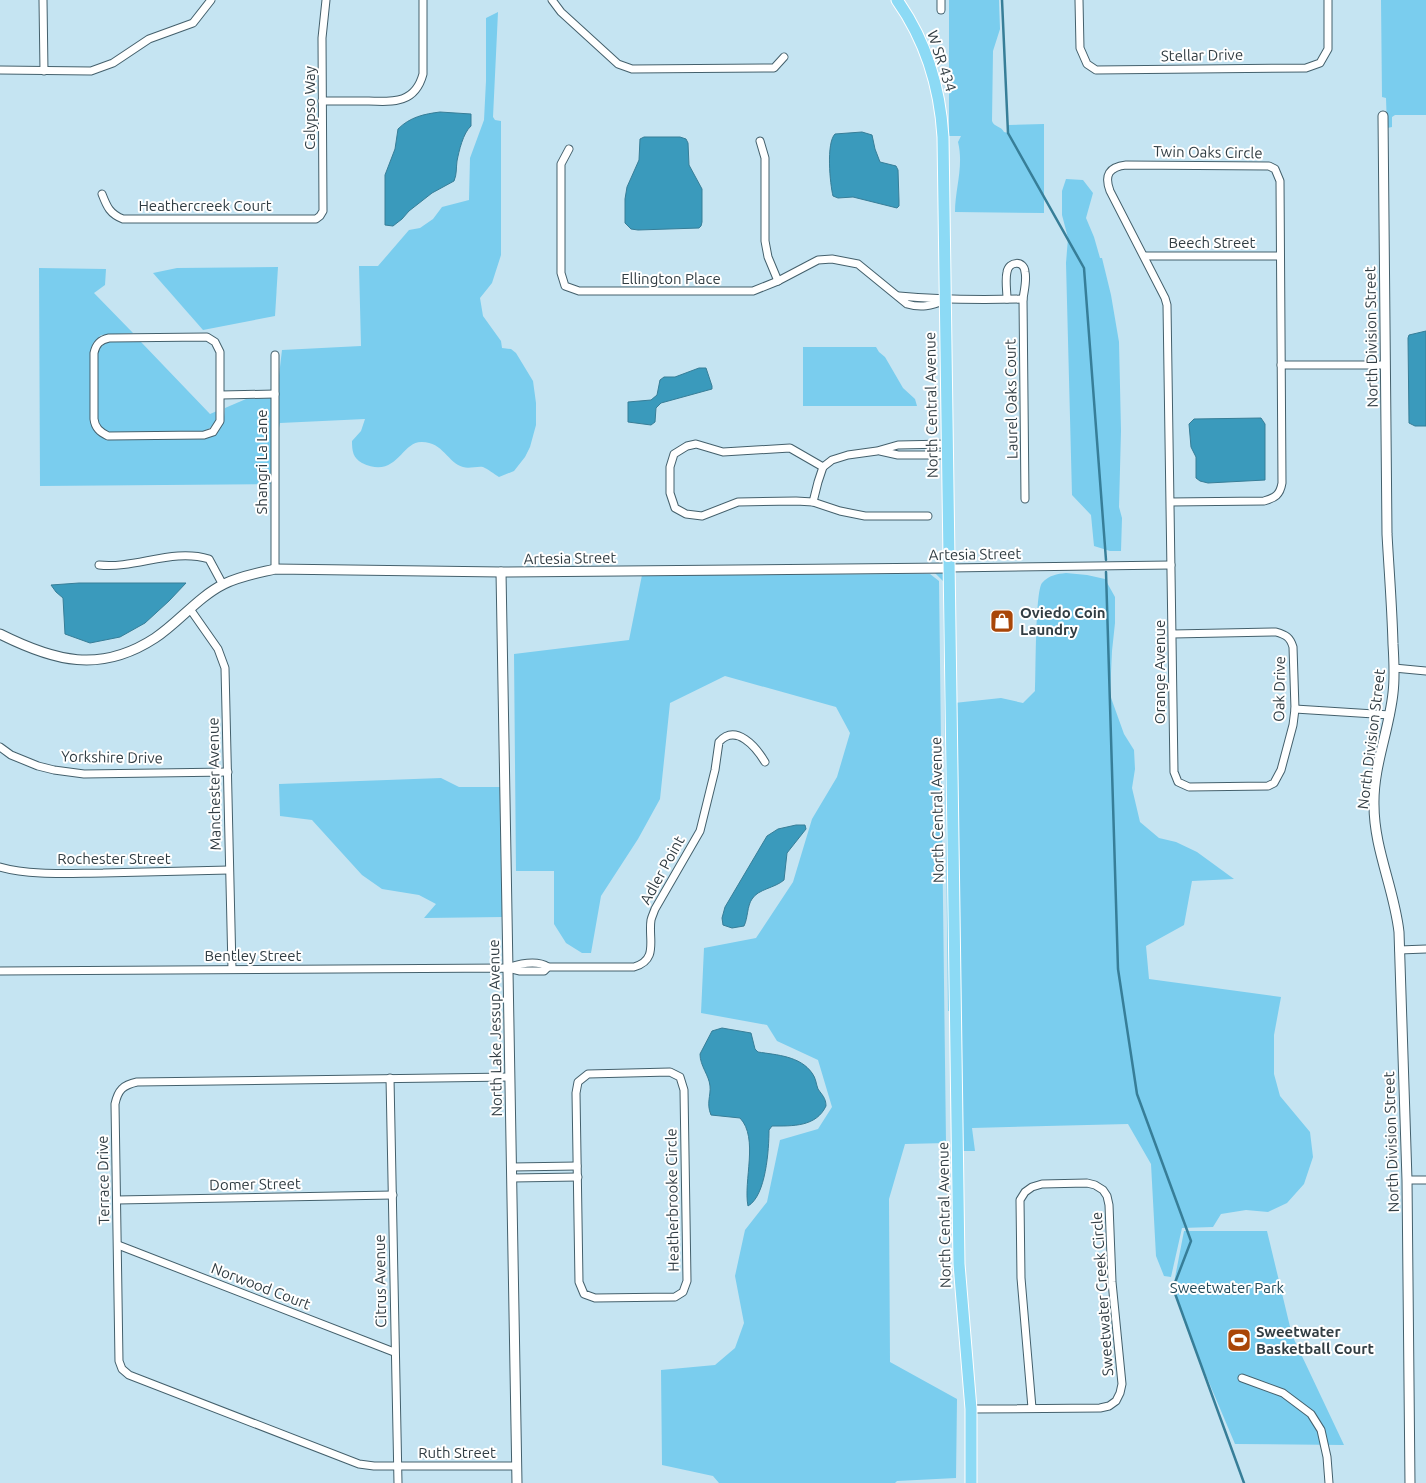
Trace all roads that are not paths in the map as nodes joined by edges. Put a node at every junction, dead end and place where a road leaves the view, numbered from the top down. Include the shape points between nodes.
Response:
1 (44, 0) edge
2 (210, 0) edge
3 (326, 0) edge
4 (423, 0) edge
5 (552, 0) edge
6 (896, 0) edge
7 (941, 0) edge
8 (1079, 0) edge
9 (1328, 0) edge
10 (941, 10) dead end
11 (784, 57) dead end
12 (0, 70) edge
13 (44, 71) junction
14 (322, 101) junction
15 (1383, 116) dead end
16 (943, 137) joint
17 (760, 141) dead end
18 (569, 149) dead end
19 (102, 194) dead end
20 (320, 216) joint
21 (1144, 256) junction
22 (1280, 256) junction
23 (778, 281) junction
24 (1008, 299) junction
25 (1023, 299) junction
26 (944, 300) junction
27 (275, 355) dead end
28 (1281, 365) junction
29 (1385, 365) junction
30 (221, 394) junction
31 (275, 394) junction
32 (947, 450) junction
33 (824, 467) junction
34 (1026, 499) dead end
35 (813, 502) junction
36 (1170, 502) junction
37 (928, 516) dead end
38 (1171, 565) junction
39 (99, 566) dead end
40 (949, 568) junction
41 (275, 569) junction
42 (501, 572) junction
43 (223, 585) junction
44 (190, 609) junction
45 (0, 634) edge
46 (1172, 634) junction
47 (1394, 668) junction
48 (1426, 671) edge
49 (1295, 709) junction
50 (1390, 715) junction
51 (0, 747) edge
52 (765, 762) dead end
53 (228, 772) junction
54 (1175, 778) joint
55 (0, 867) edge
56 (229, 870) junction
57 (1426, 949) edge
58 (1398, 950) junction
59 (507, 968) junction
60 (232, 969) junction
61 (0, 972) edge
62 (510, 1077) junction
63 (390, 1078) junction
64 (548, 1166) junction
65 (577, 1166) junction
66 (512, 1167) junction
67 (578, 1177) junction
68 (512, 1178) junction
69 (548, 1178) junction
70 (1407, 1180) junction
71 (1426, 1180) edge
72 (393, 1195) junction
73 (117, 1200) junction
74 (118, 1245) junction
75 (394, 1352) junction
76 (1242, 1378) dead end
77 (1032, 1408) junction
78 (972, 1409) junction
79 (397, 1466) junction
80 (517, 1466) junction
81 (398, 1483) edge
82 (517, 1483) edge
83 (971, 1483) edge
84 (1329, 1483) edge
85 (1410, 1483) edge

1 - 13 street
2 - 13 street via 193,23 149,39 113,63 91,71
3 - 14 street, Calypso Way
4 - 14 street via 424,74 414,92 397,101
5 - 11 street via 618,64 632,70 774,68
6 - 16 main road, W SR 434 via 915,28 929,60 940,102
7 - 10 street
8 - 9 street, Stellar Drive via 1080,48 1087,64 1096,70 1306,68 1320,63 1328,49
12 - 13 street
14 - 20 street, Calypso Way via 323,211
15 - 29 street, North Division Street
16 - 26 main road, North Central Avenue
17 - 23 street via 765,158 765,241
18 - 23 street, Ellington Place via 561,164 561,273 565,286 579,292 753,291
19 - 20 street, Heathercreek Court via 107,208 114,216 123,219 316,219
21 - 22 street, Beech Street
21 - 22 street, Twin Oaks Circle via 1108,185 1109,172 1118,166 1269,166 1275,169 1280,181
21 - 36 street, Twin Oaks Circle via 1167,305
22 - 28 street, Twin Oaks Circle
23 - 26 street, Ellington Place via 818,260 844,260 858,264 899,296
24 - 25 street
24 - 25 street, Laurel Oaks Court via 1007,272 1013,263 1023,266 1025,271
24 - 26 street
25 - 34 street, Laurel Oaks Court
26 - 32 main road, North Central Avenue
27 - 31 street, Shangri La Lane
28 - 29 street
28 - 36 street, Twin Oaks Circle via 1282,483 1275,498 1264,501
29 - 47 street, North Division Street via 1387,534
30 - 30 street via 220,421 209,434 108,436 95,424 96,346 109,338 207,337 220,352
30 - 31 street
31 - 41 street, Shangri La Lane
32 - 33 street via 898,445 848,455 832,460
32 - 40 main road, North Central Avenue
33 - 35 street
33 - 35 street via 790,448 723,452 696,444 674,454 670,467 670,493 675,508 686,514 702,516 738,502
35 - 37 street via 864,516
36 - 38 street, Twin Oaks Circle
38 - 40 street, Artesia Street
38 - 46 street, Orange Avenue
39 - 43 street via 126,566 176,555 202,557 209,559
40 - 42 street, Artesia Street
40 - 78 main road, North Central Avenue via 959,1264
41 - 42 street, Artesia Street
41 - 43 street, Artesia Street
42 - 59 street, North Lake Jessup Avenue
43 - 44 street, Artesia Street
44 - 45 street, Artesia Street via 155,638 104,659 57,657
44 - 53 street, Manchester Avenue via 218,649 225,668
46 - 49 street, Oak Drive via 1285,634 1293,647
46 - 54 street, Orange Avenue
47 - 48 street
47 - 50 street, North Division Street
49 - 50 street
49 - 54 street, Oak Drive via 1281,770 1274,783 1268,786 1189,787
50 - 58 street, North Division Street via 1377,772 1374,804 1378,850 1397,916
51 - 53 street, Yorkshire Drive via 38,766 76,773
52 - 59 street, Adler Point via 751,742 738,735 728,736 719,742 700,831 655,908 651,920 651,948 643,964 627,968 548,967 544,971
53 - 56 street, Manchester Avenue
55 - 56 street, Rochester Street via 77,873
56 - 60 street, Manchester Avenue
57 - 58 street
58 - 70 street, North Division Street
59 - 60 street, Bentley Street
59 - 62 street, North Lake Jessup Avenue
60 - 61 street, Bentley Street
62 - 63 street, Terrace Drive
62 - 66 street, North Lake Jessup Avenue
63 - 72 street, Citrus Avenue
63 - 73 street, Terrace Drive via 127,1084 116,1095 115,1104
64 - 65 street
64 - 66 street
64 - 69 street
65 - 67 street, Heatherbrooke Circle
65 - 67 street, Heatherbrooke Circle via 578,1082 588,1074 670,1072 680,1077 684,1090 685,1128 687,1281 683,1292 675,1297 595,1298 584,1294 579,1282
66 - 68 street, North Lake Jessup Avenue
67 - 69 street
68 - 69 street
68 - 80 street, North Lake Jessup Avenue
70 - 71 street
70 - 85 street, North Division Street
72 - 73 street, Domer Street
72 - 75 street, Citrus Avenue
73 - 74 street, Terrace Drive
74 - 75 street, Norwood Court
74 - 79 street, Terrace Drive via 119,1361 128,1375 359,1464
75 - 79 street, Citrus Avenue
76 - 84 street via 1283,1394 1310,1414 1321,1430
77 - 77 street, Sweetwater Creek Circle via 1100,1408 1116,1401 1120,1393 1122,1373 1112,1282 1109,1205 1107,1196 1095,1184 1042,1184 1025,1192 1020,1200 1021,1278
77 - 78 street, Sweetwater Creek Circle
78 - 83 main road, North Central Avenue
79 - 80 street, Ruth Street
79 - 81 street, Citrus Avenue
80 - 82 street, North Lake Jessup Avenue

